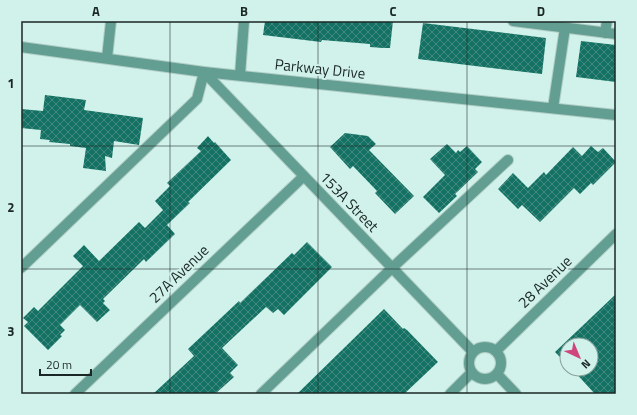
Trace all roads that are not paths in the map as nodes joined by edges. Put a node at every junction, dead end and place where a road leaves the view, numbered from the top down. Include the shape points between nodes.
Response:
1 (111, 21) edge
2 (244, 21) edge
3 (513, 21) edge
4 (607, 21) edge
5 (565, 28) junction
6 (605, 33) junction
7 (616, 34) edge
8 (21, 47) edge
9 (107, 58) junction
10 (204, 72) junction
11 (240, 75) junction
12 (553, 108) junction
13 (616, 115) edge
14 (508, 160) dead end
15 (304, 176) junction
16 (616, 234) edge
17 (21, 268) edge
18 (392, 268) junction
19 (496, 351) junction
20 (473, 352) junction
21 (472, 372) junction
22 (496, 374) junction
23 (75, 394) edge
24 (262, 394) edge
25 (450, 394) edge
26 (516, 394) edge

1 - 9 street
2 - 11 street
3 - 5 street
4 - 6 street
5 - 6 street
5 - 12 street
6 - 7 street
8 - 9 street, Parkway Drive
9 - 10 street, Parkway Drive
10 - 11 street, Parkway Drive
10 - 15 street, 153A Street
10 - 17 street via 197,99
11 - 12 street, Parkway Drive
12 - 13 street, Parkway Drive
14 - 18 street
15 - 18 street, 153A Street
15 - 23 street, 27A Avenue
16 - 19 street, 28 Avenue
18 - 20 street, 153A Street
18 - 24 street
19 - 20 street via 482,347
19 - 22 street via 501,360 500,370
20 - 21 street via 469,362
21 - 22 street via 484,379
21 - 25 street
22 - 26 street

